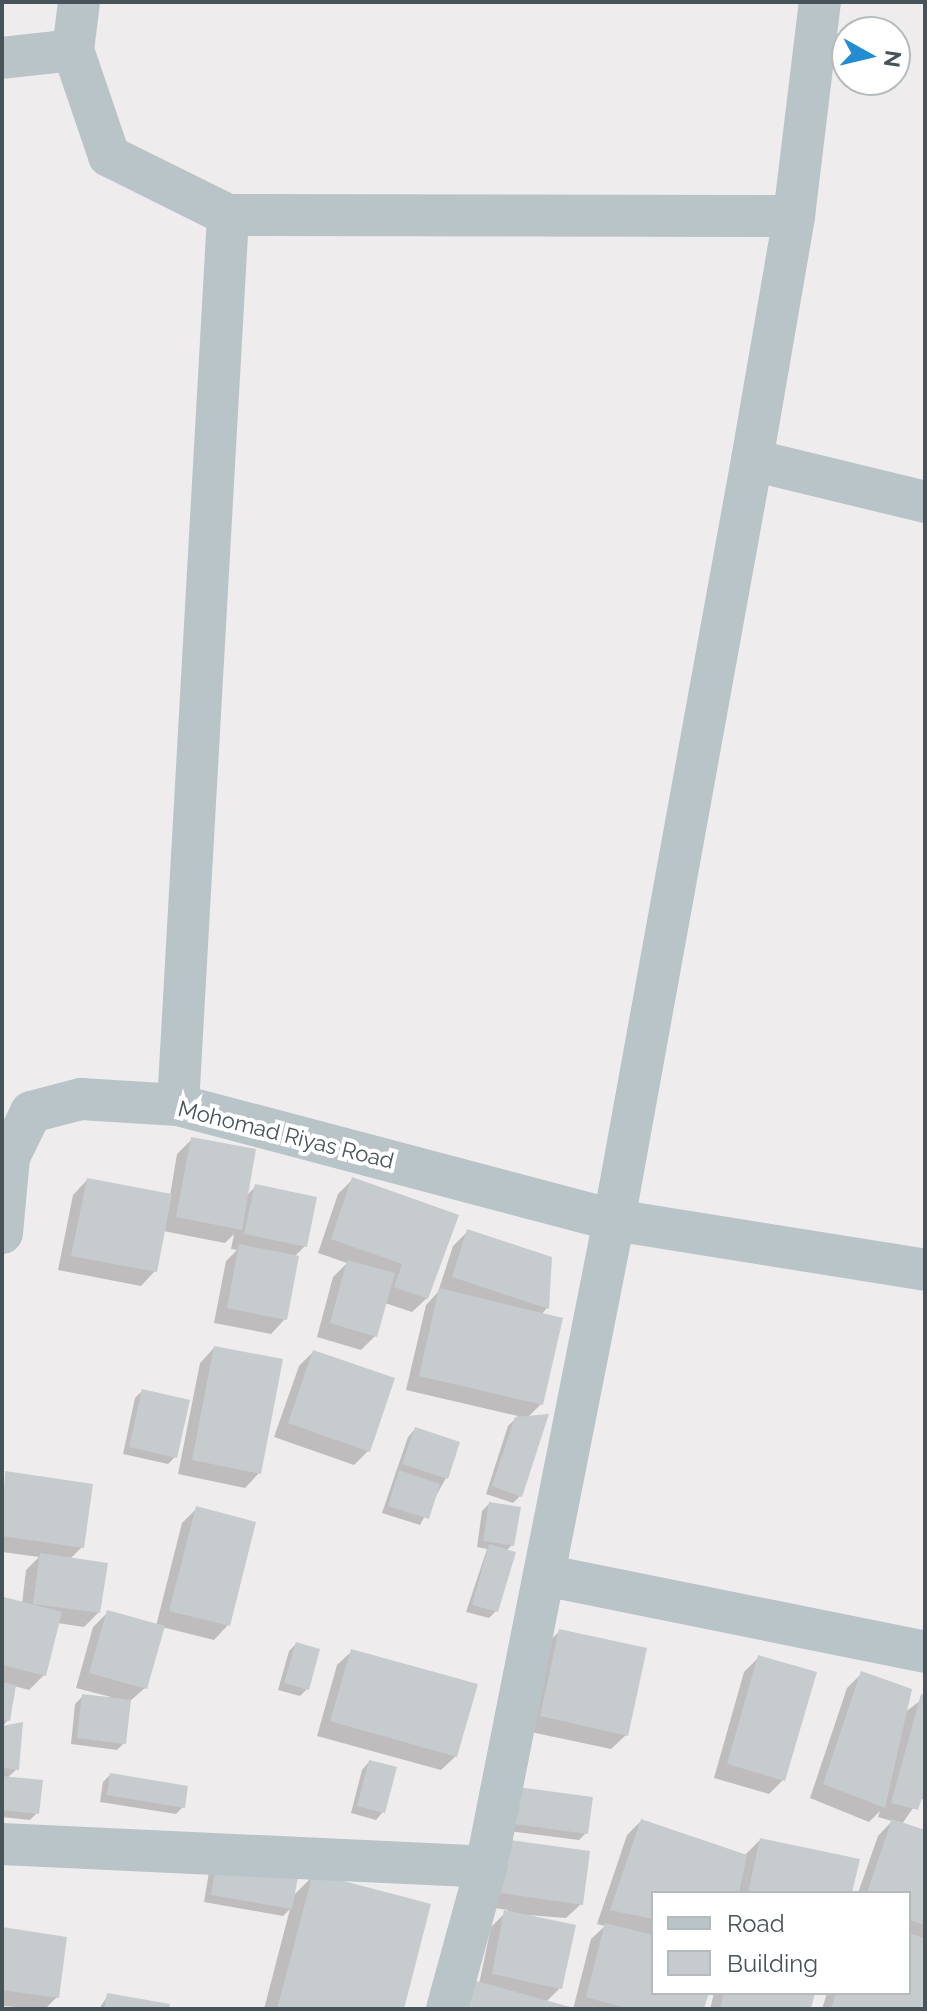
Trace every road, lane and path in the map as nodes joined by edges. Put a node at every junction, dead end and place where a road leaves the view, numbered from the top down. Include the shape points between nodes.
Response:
1 (79, 2) edge
2 (820, 2) edge
3 (73, 50) junction
4 (2, 58) edge
5 (228, 215) junction
6 (794, 216) junction
7 (752, 460) junction
8 (925, 502) edge
9 (178, 1105) junction
10 (614, 1220) junction
11 (2, 1233) edge
12 (925, 1270) edge
13 (544, 1575) junction
14 (925, 1652) edge
15 (2, 1844) edge
16 (486, 1867) junction
17 (447, 2009) edge

1 - 3 street
2 - 6 street
3 - 4 street
3 - 5 street via 109,156
5 - 6 street
5 - 9 street
6 - 7 street
7 - 8 street
7 - 10 street
9 - 10 street, Mohomad Riyas Road
9 - 11 street, Mohomad Riyas Road via 81,1099 31,1112 9,1157
10 - 12 street, Mohomad Riyas Road
10 - 13 street
13 - 14 street
13 - 16 street
15 - 16 street
16 - 17 street

